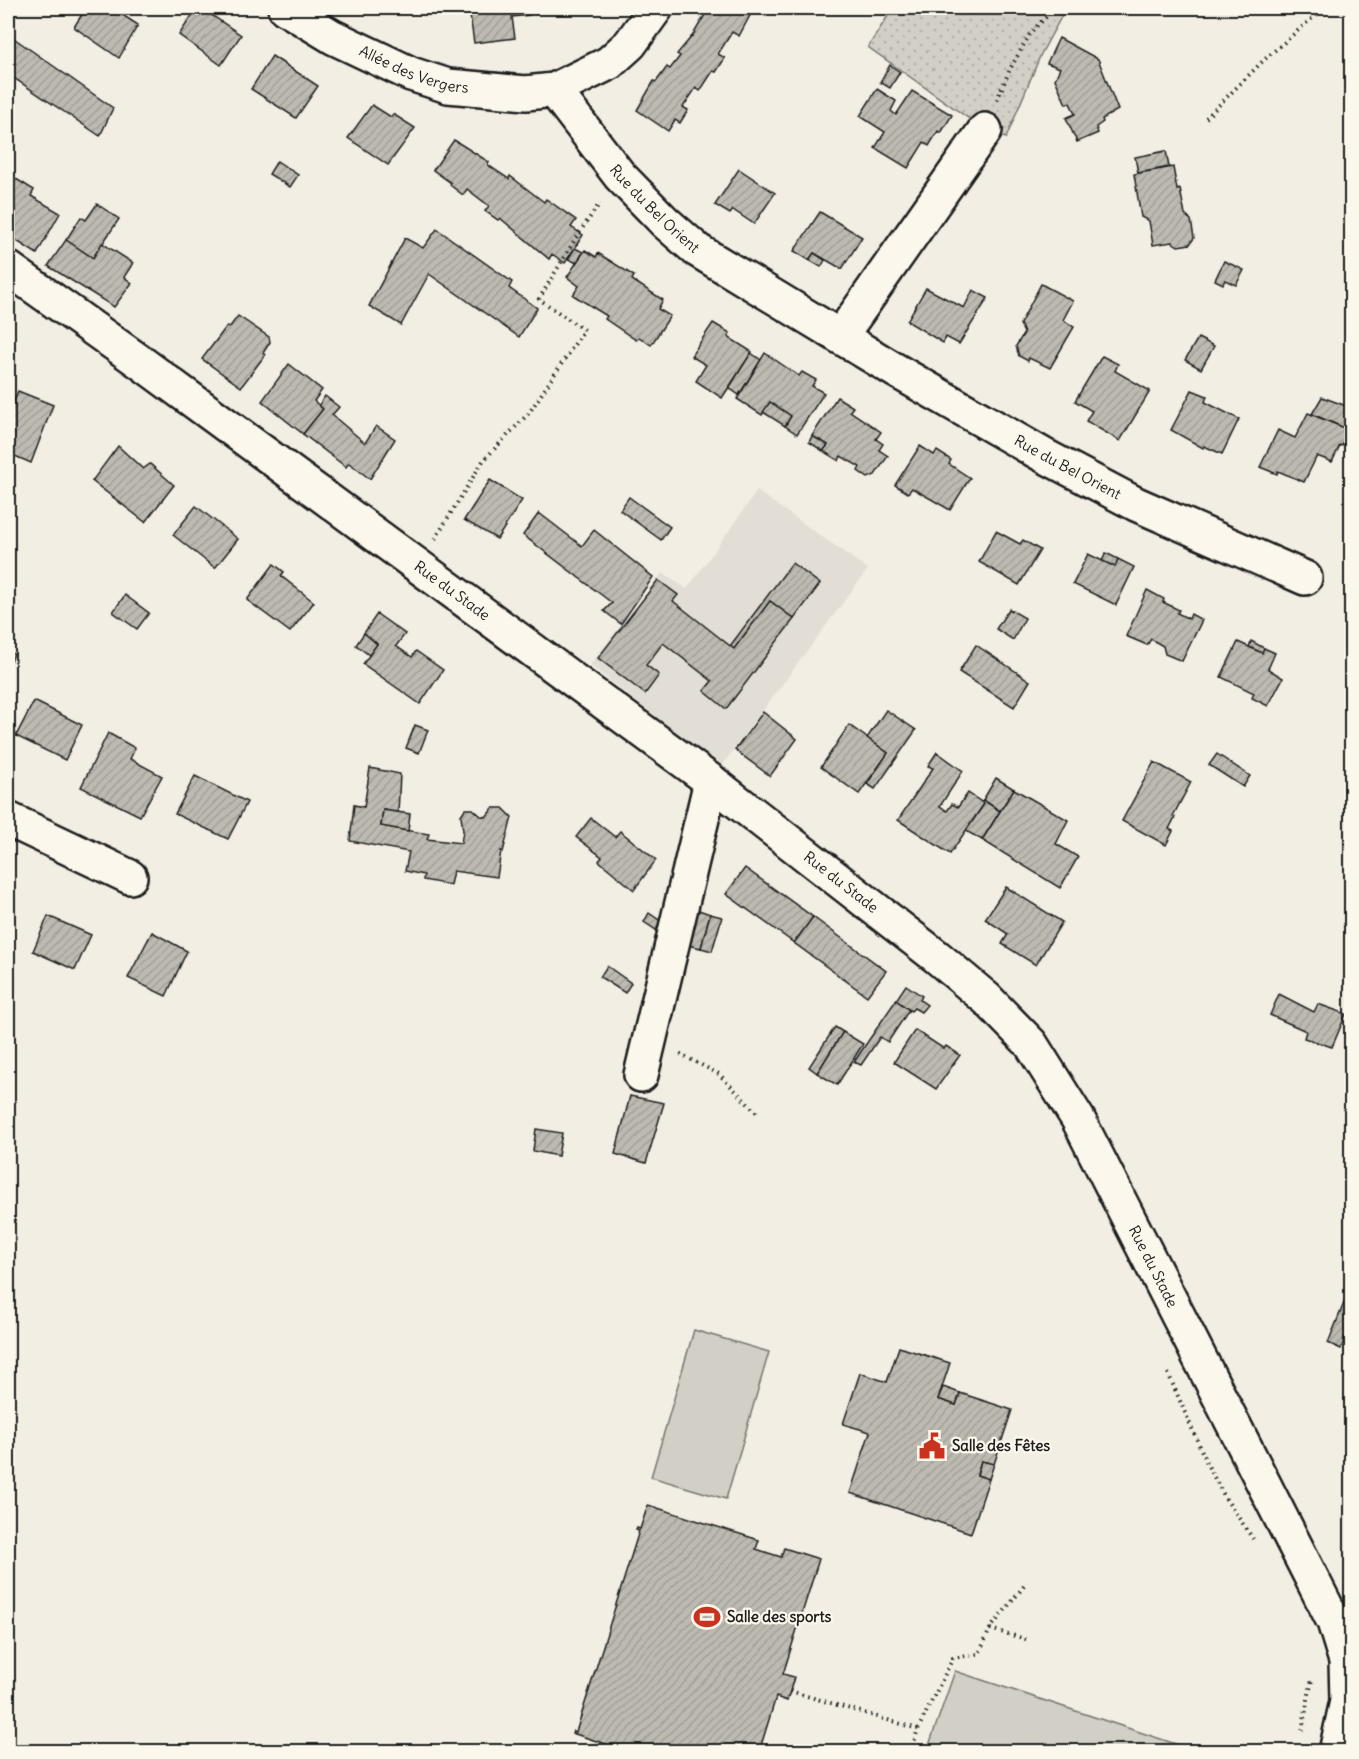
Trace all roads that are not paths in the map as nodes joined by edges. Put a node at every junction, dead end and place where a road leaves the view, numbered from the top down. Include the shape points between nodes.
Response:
1 (285, 8) edge
2 (656, 8) edge
3 (554, 90) junction
4 (985, 130) road end
5 (9, 274) edge
6 (840, 338) junction
7 (1305, 579) dead end
8 (711, 782) junction
9 (8, 819) edge
10 (130, 877) dead end
11 (641, 1075) dead end
12 (1336, 1752) edge

1 - 3 street, Allée des Vergers via 401,70 448,86 526,93
2 - 3 street via 630,44 609,63
3 - 6 street, Rue du Bel Orient via 620,176 697,250
4 - 6 street
5 - 8 street, Rue du Stade
6 - 7 street, Rue du Bel Orient via 1136,504
8 - 11 street
8 - 12 street, Rue du Stade via 937,957 987,999 1031,1044 1078,1119 1334,1622 1346,1661 1347,1701
9 - 10 street

